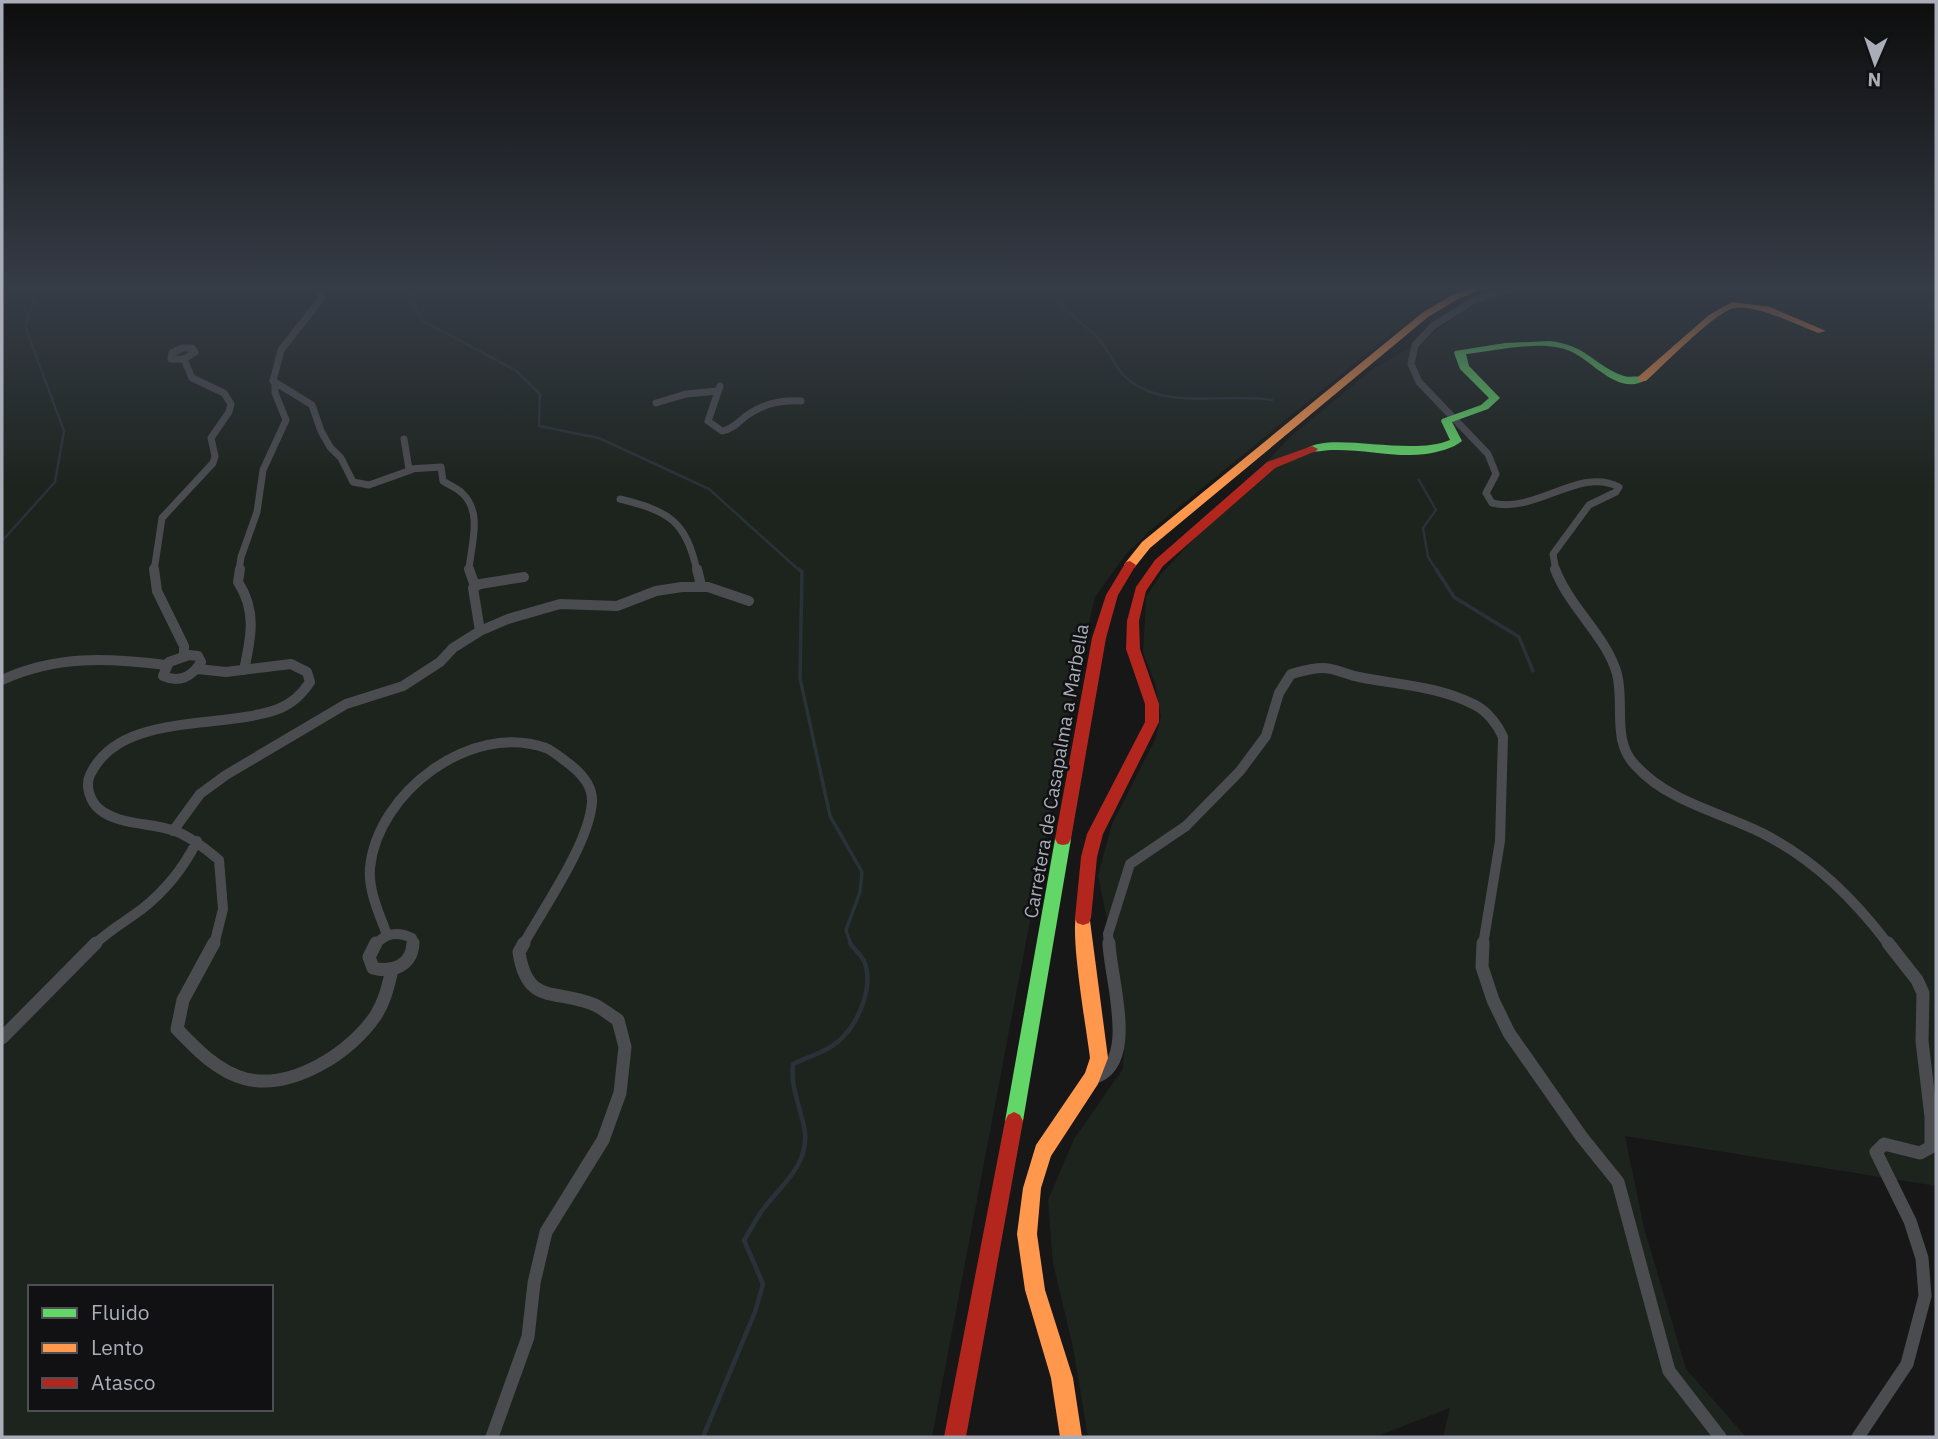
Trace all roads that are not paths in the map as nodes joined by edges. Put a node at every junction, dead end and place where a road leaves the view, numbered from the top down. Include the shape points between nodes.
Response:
1 (280, 353) edge
2 (1379, 353) edge
3 (1411, 353) edge
4 (1460, 353) edge
5 (1580, 353) edge
6 (1673, 353) edge
7 (184, 359) dead end
8 (275, 384) junction
9 (801, 401) dead end
10 (656, 403) dead end
11 (1451, 416) junction
12 (404, 439) dead end
13 (411, 470) junction
14 (620, 499) dead end
15 (524, 577) dead end
16 (475, 586) junction
17 (698, 586) junction
18 (749, 601) dead end
19 (480, 631) junction
20 (184, 655) junction
21 (166, 665) junction
22 (198, 669) junction
23 (244, 670) junction
24 (2, 680) edge
25 (173, 831) junction
26 (197, 841) junction
27 (387, 935) junction
28 (392, 970) junction
29 (2, 1038) edge
30 (1092, 1078) junction
31 (492, 1437) edge
32 (955, 1437) edge
33 (1071, 1437) edge
34 (1720, 1437) edge
35 (1858, 1437) edge

1 - 8 street via 273,374
2 - 32 street, Carretera de Casapalma a Marbella via 1146,544 1115,587 1095,654
3 - 11 street via 1415,377
4 - 11 street via 1463,366 1495,398 1485,409
5 - 6 street via 1607,373 1632,382 1646,378
7 - 20 street via 192,378 224,393 231,404 211,438 213,463 162,519 154,582
8 - 13 street via 309,401 352,482 369,485
8 - 23 street via 286,420 263,470 238,582 250,597 252,611
9 - 10 street via 758,408 732,430 722,431 708,421 719,389
11 - 30 street via 1446,421 1455,440 1444,449 1345,445 1316,447 1284,457 1159,563 1140,590 1133,649 1152,704 1152,722 1112,797 1089,857 1084,947 1099,1058
11 - 35 street via 1490,457 1496,474 1486,497 1496,506 1512,508 1594,482 1618,485 1616,492 1589,505 1553,554 1553,562 1615,665 1620,685 1619,735 1633,764 1694,803 1800,854 1834,880 1922,989 1931,1147 1920,1153 1884,1144 1876,1152 1910,1220 1922,1258 1925,1296 1907,1364
12 - 13 street
13 - 16 street via 440,467 443,481 465,495 476,521 468,570
14 - 17 street via 658,510 683,530
15 - 16 street
16 - 19 street
17 - 18 street
17 - 19 street via 656,591 617,606 539,608
19 - 25 street via 403,686 346,704 212,784
20 - 21 street
20 - 22 street via 200,659
21 - 22 street via 163,676 174,680
21 - 24 street via 61,659 24,668
22 - 23 street
23 - 25 street via 292,664 307,672 310,682 301,696 278,709 127,737 94,764 88,793 98,808 123,821
25 - 26 street
26 - 28 street via 219,860 224,898 221,926 177,1011 177,1029 201,1054 233,1074 257,1081 288,1077 321,1064 357,1038 383,1003
26 - 29 street via 188,859 154,898 102,937
27 - 28 street via 370,951 370,963 378,971
27 - 28 street via 401,933 414,943 406,962
27 - 31 street via 369,871 373,845 396,806 421,779 449,760 494,742 550,750 587,780 592,800 589,824 519,952 520,973 531,987 595,1005 618,1020 625,1047 620,1093 603,1140 546,1232 528,1337
30 - 33 street via 1043,1152 1032,1188 1027,1234 1035,1290 1062,1378
30 - 34 street via 1113,1066 1120,1035 1108,934 1129,864 1216,799 1266,736 1279,693 1292,674 1326,668 1434,691 1475,705 1503,737 1500,841 1483,937 1482,967 1489,989 1509,1033 1618,1182 1669,1371

